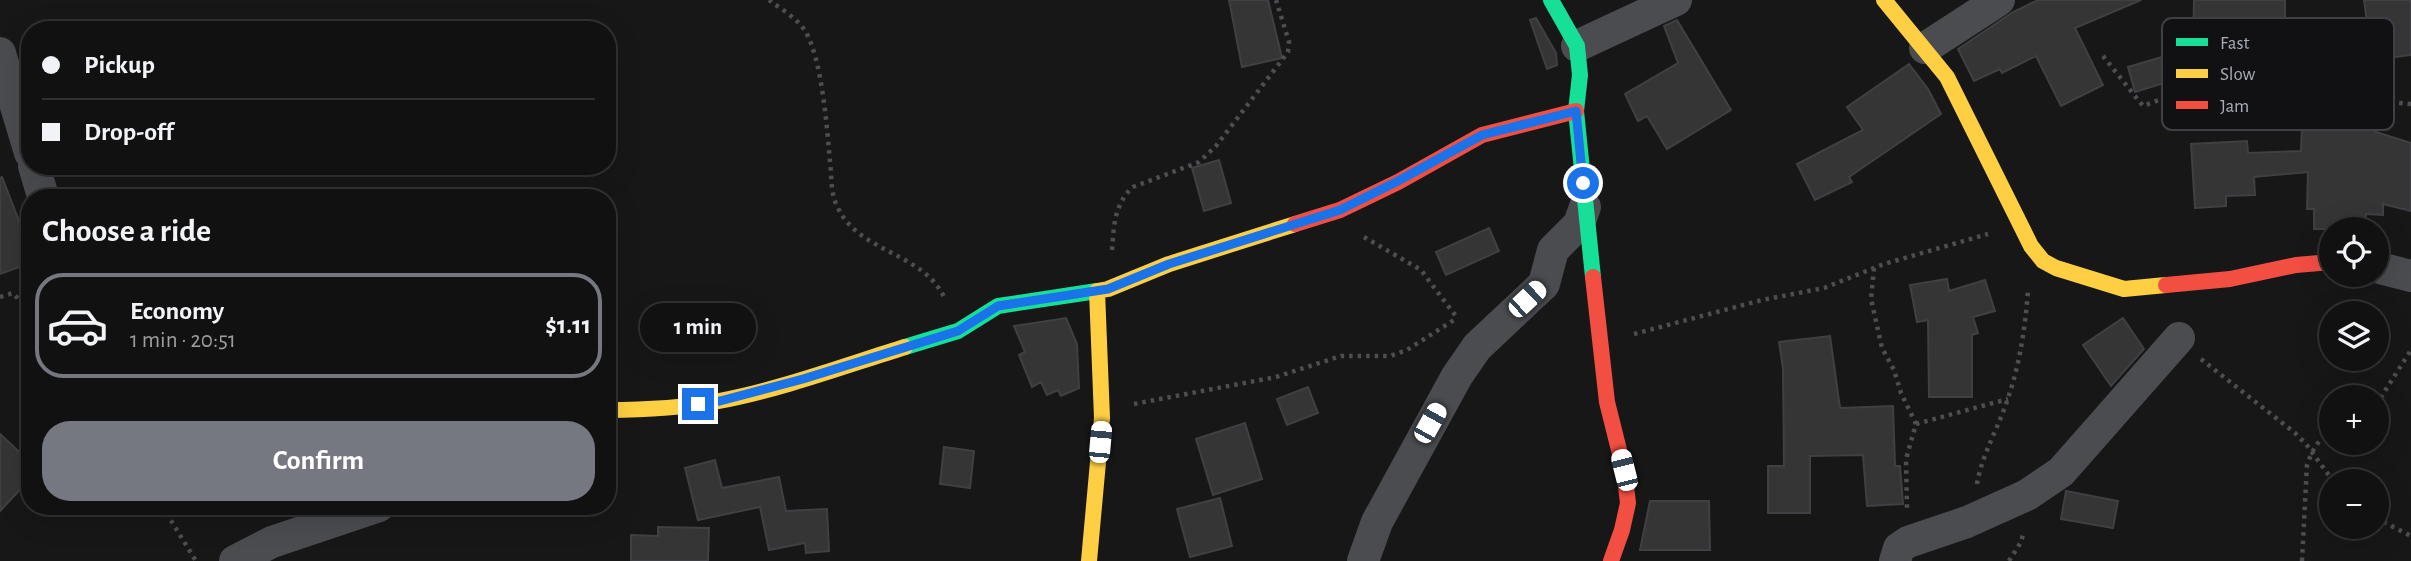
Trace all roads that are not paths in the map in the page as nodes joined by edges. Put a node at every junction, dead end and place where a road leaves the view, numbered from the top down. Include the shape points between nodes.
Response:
1 (1551, 0) edge
2 (1676, 0) edge
3 (1884, 0) edge
4 (1998, 0) edge
5 (1577, 46) junction
6 (1925, 48) junction
7 (0, 53) edge
8 (1576, 111) junction
9 (21, 123) edge
10 (1585, 207) junction
11 (2319, 263) edge
12 (2389, 270) edge
13 (2411, 276) edge
14 (1102, 290) junction
15 (2179, 338) road end
16 (616, 410) edge
17 (352, 515) edge
18 (1902, 551) edge
19 (234, 561) edge
20 (1088, 561) edge
21 (1363, 561) edge
22 (1611, 561) edge

1 - 5 street
2 - 5 street
3 - 6 street
4 - 6 street
5 - 8 street
6 - 11 street via 1947,77 2019,224 2043,261 2124,289 2230,279
7 - 9 street
8 - 10 street
8 - 14 street via 1482,135 1340,210
10 - 21 street via 1579,224 1553,250 1544,284 1478,347 1457,376 1377,522
10 - 22 street via 1607,402 1628,503
12 - 13 street
14 - 16 street via 998,306 958,331 720,401
14 - 20 street via 1102,410
15 - 18 street via 2061,472 2027,495
17 - 19 street via 272,542

